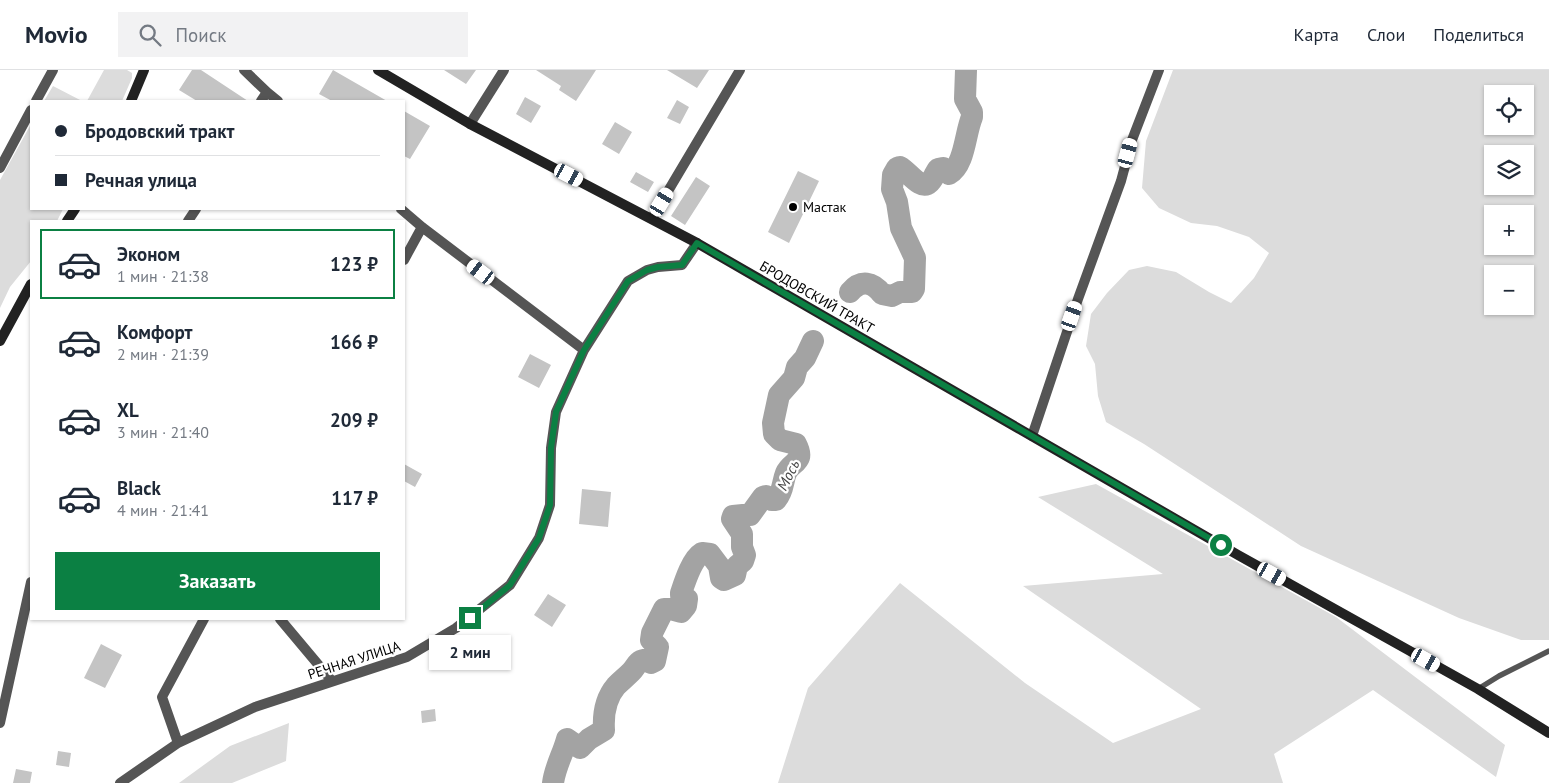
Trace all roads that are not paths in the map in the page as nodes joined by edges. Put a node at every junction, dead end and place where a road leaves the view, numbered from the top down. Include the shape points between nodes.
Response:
1 (53, 70) edge
2 (144, 70) edge
3 (244, 70) edge
4 (378, 70) edge
5 (504, 70) edge
6 (740, 70) edge
7 (1159, 70) edge
8 (267, 92) junction
9 (37, 100) edge
10 (131, 100) edge
11 (262, 100) edge
12 (277, 100) edge
13 (30, 112) edge
14 (470, 124) junction
15 (0, 168) edge
16 (402, 210) edge
17 (652, 218) junction
18 (422, 227) junction
19 (697, 243) junction
20 (405, 258) edge
21 (30, 286) edge
22 (0, 341) edge
23 (584, 350) junction
24 (1032, 436) junction
25 (30, 587) edge
26 (203, 620) edge
27 (281, 620) edge
28 (1549, 651) edge
29 (332, 681) junction
30 (1478, 689) junction
31 (0, 723) edge
32 (1549, 733) edge
33 (178, 743) junction
34 (120, 783) edge

1 - 9 street
2 - 10 main road
3 - 8 street
4 - 14 main road, БРОДОВСКИЙ ТРАКТ
5 - 14 street
6 - 17 street
7 - 24 street via 1132,140 1121,181
8 - 11 street
8 - 12 street
13 - 15 street
14 - 17 main road, БРОДОВСКИЙ ТРАКТ
16 - 18 street
17 - 19 main road, БРОДОВСКИЙ ТРАКТ
18 - 20 street
18 - 23 street
19 - 23 street, РЕЧНАЯ УЛИЦА via 682,265 647,270 628,281
19 - 24 main road, БРОДОВСКИЙ ТРАКТ
21 - 22 main road
23 - 29 street, РЕЧНАЯ УЛИЦА via 556,412 551,448 550,505 539,538 510,585 456,628 407,657
24 - 30 main road, БРОДОВСКИЙ ТРАКТ
25 - 31 street
26 - 33 street via 162,697
27 - 29 street
28 - 30 lane
29 - 33 street, РЕЧНАЯ УЛИЦА via 255,707
30 - 32 main road, БРОДОВСКИЙ ТРАКТ
33 - 34 street, РЕЧНАЯ УЛИЦА

